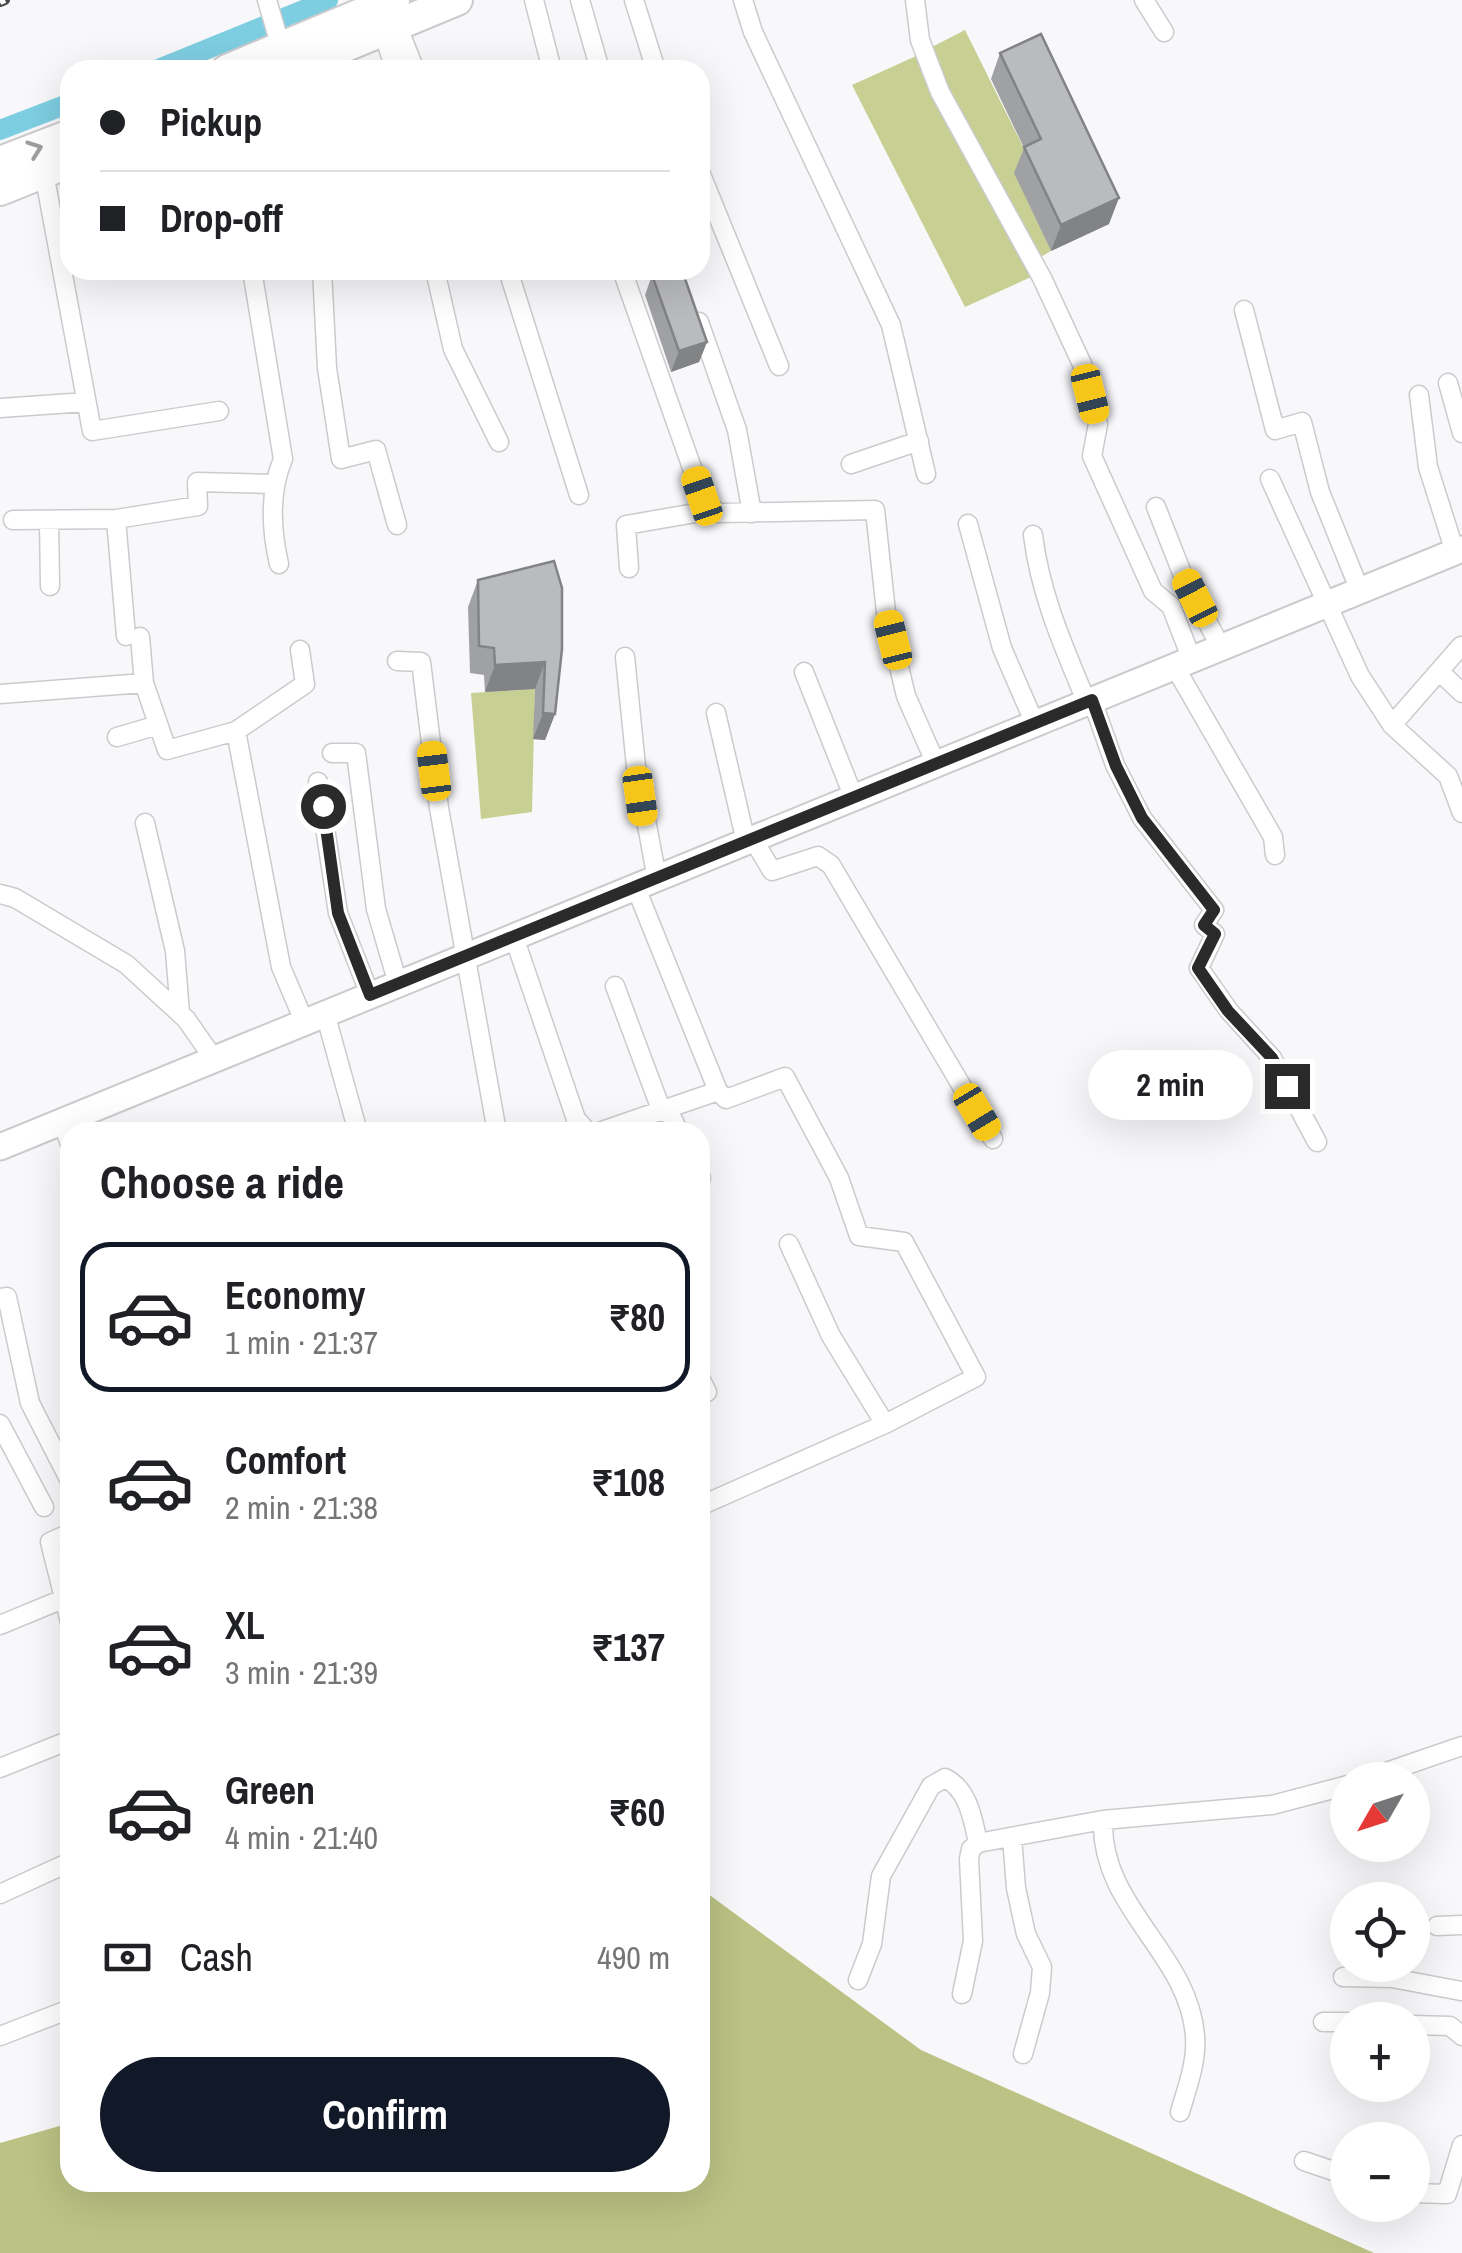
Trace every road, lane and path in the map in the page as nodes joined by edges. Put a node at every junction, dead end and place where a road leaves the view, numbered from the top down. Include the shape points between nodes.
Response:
1 (457, 0) edge
2 (534, 0) edge
3 (580, 0) edge
4 (634, 0) edge
5 (744, 0) edge
6 (914, 0) edge
7 (1144, 0) edge
8 (392, 18) edge
9 (1164, 32) dead end
10 (279, 39) edge
11 (244, 60) edge
12 (394, 60) edge
13 (410, 60) edge
14 (549, 60) edge
15 (597, 60) edge
16 (653, 60) edge
17 (60, 139) edge
18 (0, 162) edge
19 (57, 168) edge
20 (0, 190) edge
21 (710, 196) edge
22 (71, 280) edge
23 (254, 280) edge
24 (322, 280) edge
25 (437, 280) edge
26 (511, 280) edge
27 (626, 280) edge
28 (694, 306) edge
29 (1244, 310) dead end
30 (780, 366) dead end
31 (1448, 383) dead end
32 (1418, 394) dead end
33 (86, 402) junction
34 (0, 408) edge
35 (219, 411) dead end
36 (1462, 433) edge
37 (919, 441) junction
38 (498, 442) dead end
39 (851, 464) dead end
40 (926, 474) dead end
41 (1270, 478) dead end
42 (273, 484) junction
43 (579, 496) dead end
44 (1156, 507) dead end
45 (713, 510) junction
46 (752, 514) junction
47 (116, 519) junction
48 (13, 520) dead end
49 (49, 520) junction
50 (968, 524) dead end
51 (397, 525) dead end
52 (1033, 534) dead end
53 (1459, 551) edge
54 (279, 564) dead end
55 (629, 568) dead end
56 (50, 586) dead end
57 (1360, 591) junction
58 (1328, 604) junction
59 (1461, 646) edge
60 (1221, 648) junction
61 (300, 650) dead end
62 (624, 656) dead end
63 (397, 661) dead end
64 (1184, 664) junction
65 (1439, 671) junction
66 (804, 672) dead end
67 (144, 683) junction
68 (1462, 693) edge
69 (0, 694) edge
70 (1090, 702) junction
71 (716, 712) dead end
72 (1034, 724) junction
73 (158, 725) junction
74 (1392, 725) junction
75 (236, 731) junction
76 (116, 736) dead end
77 (332, 754) dead end
78 (936, 764) junction
79 (318, 782) dead end
80 (854, 798) junction
81 (1462, 813) edge
82 (145, 823) dead end
83 (750, 841) junction
84 (1275, 855) dead end
85 (646, 883) junction
86 (0, 894) edge
87 (514, 937) junction
88 (467, 956) junction
89 (398, 984) junction
90 (615, 986) dead end
91 (370, 995) junction
92 (180, 1013) junction
93 (314, 1017) junction
94 (214, 1058) junction
95 (718, 1091) junction
96 (665, 1111) junction
97 (86, 1122) edge
98 (354, 1122) edge
99 (495, 1122) edge
100 (579, 1122) edge
101 (630, 1122) edge
102 (672, 1122) edge
103 (60, 1133) edge
104 (992, 1138) dead end
105 (1316, 1142) dead end
106 (0, 1147) edge
107 (790, 1244) dead end
108 (0, 1298) edge
109 (0, 1424) edge
110 (886, 1424) junction
111 (60, 1462) edge
112 (710, 1502) edge
113 (44, 1507) dead end
114 (60, 1538) edge
115 (60, 1590) edge
116 (60, 1600) edge
117 (0, 1626) edge
118 (60, 1744) edge
119 (1462, 1746) edge
120 (1415, 1762) edge
121 (0, 1768) edge
122 (1330, 1790) edge
123 (1103, 1820) junction
124 (1012, 1838) junction
125 (978, 1843) junction
126 (60, 1867) edge
127 (0, 1894) edge
128 (1462, 1925) edge
129 (1436, 1926) dead end
130 (858, 1980) dead end
131 (1417, 1982) edge
132 (1462, 1989) edge
133 (962, 1994) dead end
134 (60, 2013) edge
135 (1324, 2022) dead end
136 (1330, 2022) edge
137 (1430, 2027) edge
138 (1456, 2031) edge
139 (0, 2036) edge
140 (1024, 2054) dead end
141 (1180, 2112) dead end
142 (1462, 2145) edge
143 (1304, 2160) dead end
144 (1330, 2169) edge
145 (1430, 2194) edge

1 - 8 highway
2 - 14 street
3 - 15 street
4 - 16 street
5 - 37 street via 753,32 892,325
6 - 64 street via 920,40 940,92 1082,364 1098,424 1092,456 1153,591 1171,606
7 - 9 street
8 - 10 highway
8 - 12 street
8 - 13 street
10 - 11 highway
18 -> 17 highway
19 - 20 highway
21 - 30 street
22 - 33 street
23 - 42 street via 284,459
24 - 51 street via 326,368 341,459 376,450
25 - 38 street via 453,349
26 - 43 street
27 - 45 street via 702,496
28 - 46 street via 736,430
29 - 57 street via 1275,430 1302,422 1320,492
31 - 36 street
32 - 53 street via 1428,467
33 - 34 street
33 - 35 street via 92,431
37 - 39 street
37 - 40 street
41 - 58 street
42 - 47 street via 198,482 198,506
42 - 54 street
44 - 60 street
45 - 46 street
45 - 55 street via 626,524
46 - 78 street via 875,510 886,612 906,696
47 - 49 street
47 - 67 street
48 - 49 street
49 - 56 street
50 - 72 street via 1002,648
52 - 70 street via 1047,600
53 - 57 main road
57 - 58 main road
58 - 60 main road
58 - 74 street via 1360,676
59 - 65 street
60 - 64 main road
61 - 75 street via 305,684
62 - 85 street
63 - 88 street via 421,662
64 - 70 main road
64 - 84 street via 1273,838
65 - 68 street
65 - 74 street
66 - 80 street
67 - 69 street
67 - 73 street
70 - 72 main road
70 - 105 street via 1142,818 1214,910 1204,925 1215,934 1198,968 1272,1058
71 - 83 street
72 - 78 main road
73 - 75 street via 167,750
73 - 76 street
74 - 81 street via 1448,776
75 - 93 street via 280,968
77 - 89 street via 356,753 376,909
78 - 80 main road
79 - 91 street via 338,913
80 - 83 main road
82 - 92 street via 175,951
83 - 85 main road
83 - 104 street via 772,871 818,856 831,865
85 - 87 main road
85 - 95 street
86 - 92 street via 126,964
87 - 88 main road
87 - 100 street
88 - 89 main road
88 - 99 street
89 - 91 main road
90 - 96 street
91 - 93 main road
92 - 94 street
93 - 94 main road
93 - 98 street
94 - 97 main road
95 - 96 street
95 - 110 street via 726,1099 785,1077 840,1178 859,1236 904,1242 976,1377
96 - 101 street
96 - 102 street
103 - 106 main road
107 - 110 street via 832,1336
108 - 111 street via 7,1297 30,1404
109 - 113 street
110 - 112 street
114 - 115 street via 50,1542
116 - 117 street
118 - 121 street
119 - 120 street
122 - 123 street via 1272,1805
123 - 124 street
123 - 141 street via 1109,1871 1170,1967 1193,2018 1192,2070
124 - 125 street
124 - 140 street via 1026,1934 1042,1967
125 - 130 street via 956,1784 944,1778 931,1786 882,1876 872,1944
125 - 133 street via 968,1859 973,1941
126 - 127 street
128 - 129 street
131 - 132 street
132 - 138 street
134 - 139 street
135 - 136 street
137 - 138 street
142 - 145 street via 1447,2194
143 - 144 street

